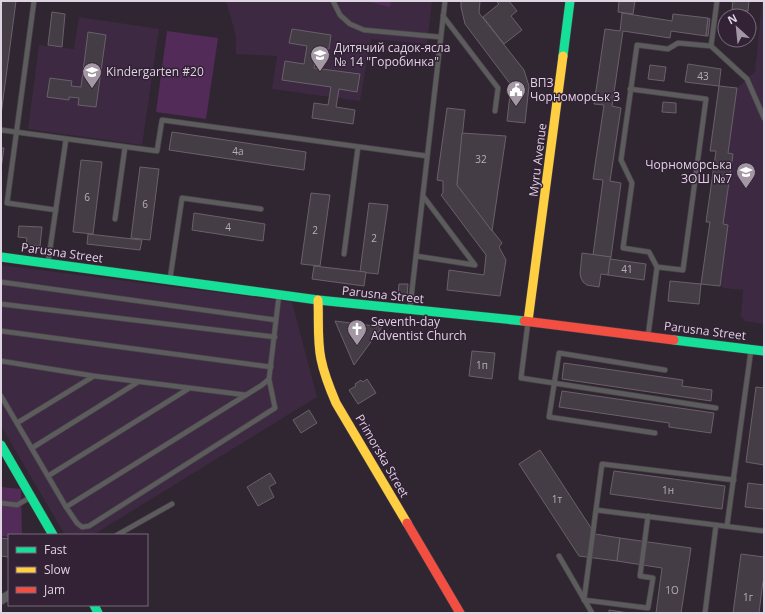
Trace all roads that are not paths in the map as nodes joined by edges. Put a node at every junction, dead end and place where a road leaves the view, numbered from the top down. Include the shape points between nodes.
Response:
1 (34, 1) edge
2 (333, 1) edge
3 (444, 1) edge
4 (570, 1) edge
5 (717, 1) edge
6 (443, 16) junction
7 (440, 37) junction
8 (711, 46) junction
9 (630, 90) junction
10 (495, 111) dead end
11 (764, 118) edge
12 (1, 130) edge
13 (17, 132) junction
14 (66, 139) junction
15 (125, 147) junction
16 (358, 147) junction
17 (427, 156) junction
18 (423, 196) junction
19 (261, 209) dead end
20 (56, 210) junction
21 (115, 219) dead end
22 (344, 254) dead end
23 (416, 256) junction
24 (1, 257) edge
25 (48, 263) junction
26 (657, 267) junction
27 (170, 280) junction
28 (1, 282) edge
29 (279, 295) junction
30 (318, 300) junction
31 (1, 304) edge
32 (410, 310) junction
33 (276, 320) junction
34 (528, 321) junction
35 (1, 331) edge
36 (648, 336) junction
37 (275, 338) junction
38 (751, 349) junction
39 (764, 351) edge
40 (1, 361) edge
41 (271, 367) junction
42 (665, 370) dead end
43 (94, 376) junction
44 (269, 379) junction
45 (138, 382) junction
46 (554, 384) junction
47 (188, 389) junction
48 (246, 395) junction
49 (1, 396) edge
50 (716, 408) dead end
51 (17, 423) junction
52 (655, 433) dead end
53 (1, 446) edge
54 (32, 448) junction
55 (48, 476) junction
56 (734, 480) junction
57 (32, 497) junction
58 (1, 503) edge
59 (172, 504) dead end
60 (66, 507) junction
61 (596, 510) junction
62 (648, 516) junction
63 (716, 525) junction
64 (728, 526) junction
65 (764, 531) edge
66 (52, 534) edge
67 (119, 534) edge
68 (559, 556) dead end
69 (584, 600) junction
70 (460, 613) edge
71 (592, 613) edge
72 (705, 613) edge

1 - 13 lane
2 - 7 lane via 340,15 350,24 364,30
3 - 6 lane
4 - 34 street, Myru Avenue
5 - 8 lane
6 - 7 lane
6 - 10 lane via 498,88
7 - 17 lane
8 - 9 lane via 678,43 668,49 637,45
8 - 11 lane via 747,79
9 - 26 lane via 621,160 632,183 623,248 649,252
9 - 26 lane via 706,99 683,270
12 - 13 lane
13 - 14 lane
13 - 20 lane via 7,203
14 - 15 lane
14 - 20 lane
15 - 16 lane via 157,151 162,120
15 - 21 lane
16 - 17 lane
16 - 22 lane
17 - 18 lane
18 - 23 lane
18 - 23 lane via 475,265
19 - 27 lane via 182,198
20 - 25 lane
23 - 32 lane
24 - 25 street, Parusna Street
25 - 27 street, Parusna Street
26 - 36 lane
27 - 29 street, Parusna Street
28 - 33 lane
29 - 30 street, Parusna Street
29 - 33 lane
30 - 32 street, Parusna Street
30 - 70 street, Primorska Street via 322,367 336,403
31 - 37 lane
32 - 34 street, Parusna Street
33 - 37 lane
34 - 36 street, Parusna Street
34 - 46 lane via 521,378
35 - 41 lane
36 - 38 street, Parusna Street
37 - 41 lane
38 - 39 street, Parusna Street
38 - 56 lane
40 - 43 lane
41 - 44 lane
42 - 46 lane via 559,353
43 - 45 lane
43 - 51 lane
44 - 48 lane
44 - 60 lane via 275,408 89,526 82,528
45 - 47 lane
45 - 54 lane
46 - 50 lane
46 - 52 lane via 549,417
47 - 48 lane
47 - 55 lane
48 - 60 lane
49 - 51 lane
51 - 54 lane
53 - 57 street
54 - 55 lane
55 - 60 lane
56 - 61 lane via 602,464
56 - 64 lane
57 - 58 lane via 16,505
57 - 66 street
59 - 67 lane
61 - 62 lane
61 - 69 lane
62 - 63 lane
62 - 69 lane via 640,576 653,578 648,608
63 - 64 lane
63 - 72 lane
64 - 65 lane
68 - 69 lane
69 - 71 lane

